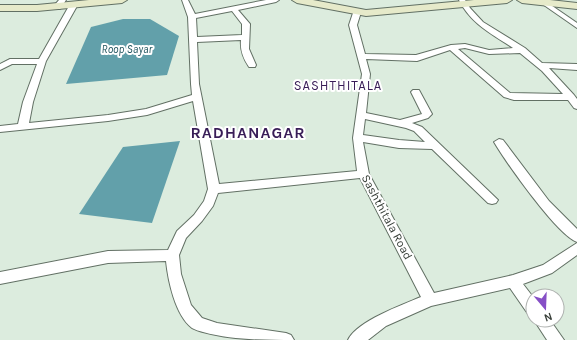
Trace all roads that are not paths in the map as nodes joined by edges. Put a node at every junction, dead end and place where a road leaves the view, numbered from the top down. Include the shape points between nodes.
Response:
1 (122, 0) edge
2 (185, 0) edge
3 (276, 0) edge
4 (297, 0) edge
5 (507, 0) edge
6 (522, 0) edge
7 (529, 0) edge
8 (463, 2) edge
9 (543, 2) junction
10 (60, 3) edge
11 (73, 6) junction
12 (577, 6) edge
13 (0, 8) edge
14 (234, 9) junction
15 (357, 12) junction
16 (192, 17) junction
17 (577, 26) edge
18 (244, 37) junction
19 (194, 40) junction
20 (451, 47) junction
21 (522, 50) junction
22 (361, 56) junction
23 (42, 61) junction
24 (252, 65) dead end
25 (540, 66) junction
26 (0, 67) edge
27 (577, 67) edge
28 (416, 92) dead end
29 (572, 94) edge
30 (197, 97) junction
31 (577, 106) edge
32 (362, 115) junction
33 (400, 123) junction
34 (23, 126) junction
35 (0, 128) edge
36 (358, 138) junction
37 (499, 142) dead end
38 (435, 146) junction
39 (363, 174) junction
40 (214, 189) junction
41 (492, 200) dead end
42 (577, 237) edge
43 (577, 248) edge
44 (172, 254) junction
45 (0, 278) edge
46 (513, 281) junction
47 (525, 298) edge
48 (430, 300) junction
49 (547, 328) edge
50 (286, 340) edge
51 (356, 340) edge
52 (556, 340) edge

1 - 11 street
2 - 16 street
3 - 14 street
4 - 15 street
5 - 8 street
6 - 7 street
7 - 9 street
8 - 15 street via 381,12
8 - 21 street via 468,12 477,20
9 - 12 street
9 - 17 street
10 - 11 street
10 - 13 street
11 - 23 street
14 - 16 street
14 - 18 street via 246,24
15 - 22 street, Sashthitala Road via 353,26
16 - 19 street
18 - 19 street
18 - 24 street via 245,51
19 - 30 street
20 - 21 street via 474,47 489,52
20 - 22 street via 417,58
20 - 29 street via 507,95 514,97
21 - 25 street
22 - 32 street, Sashthitala Road via 366,74
23 - 26 street via 10,62
23 - 34 street
25 - 27 street
25 - 29 street
28 - 33 street via 428,114
29 - 31 street
30 - 34 street via 147,112
30 - 40 street
32 - 33 street
32 - 36 street, Sashthitala Road
33 - 38 street via 418,128
34 - 35 street
36 - 38 street
36 - 39 street, Sashthitala Road
37 - 42 street via 547,208
38 - 41 street
39 - 40 street
39 - 48 street, Sashthitala Road
40 - 44 street via 209,203 181,235
43 - 46 street via 547,270
44 - 45 street via 108,257
44 - 50 street via 174,274 185,309 197,324 217,330
46 - 47 street
46 - 48 street
48 - 51 street via 381,321
49 - 52 street

